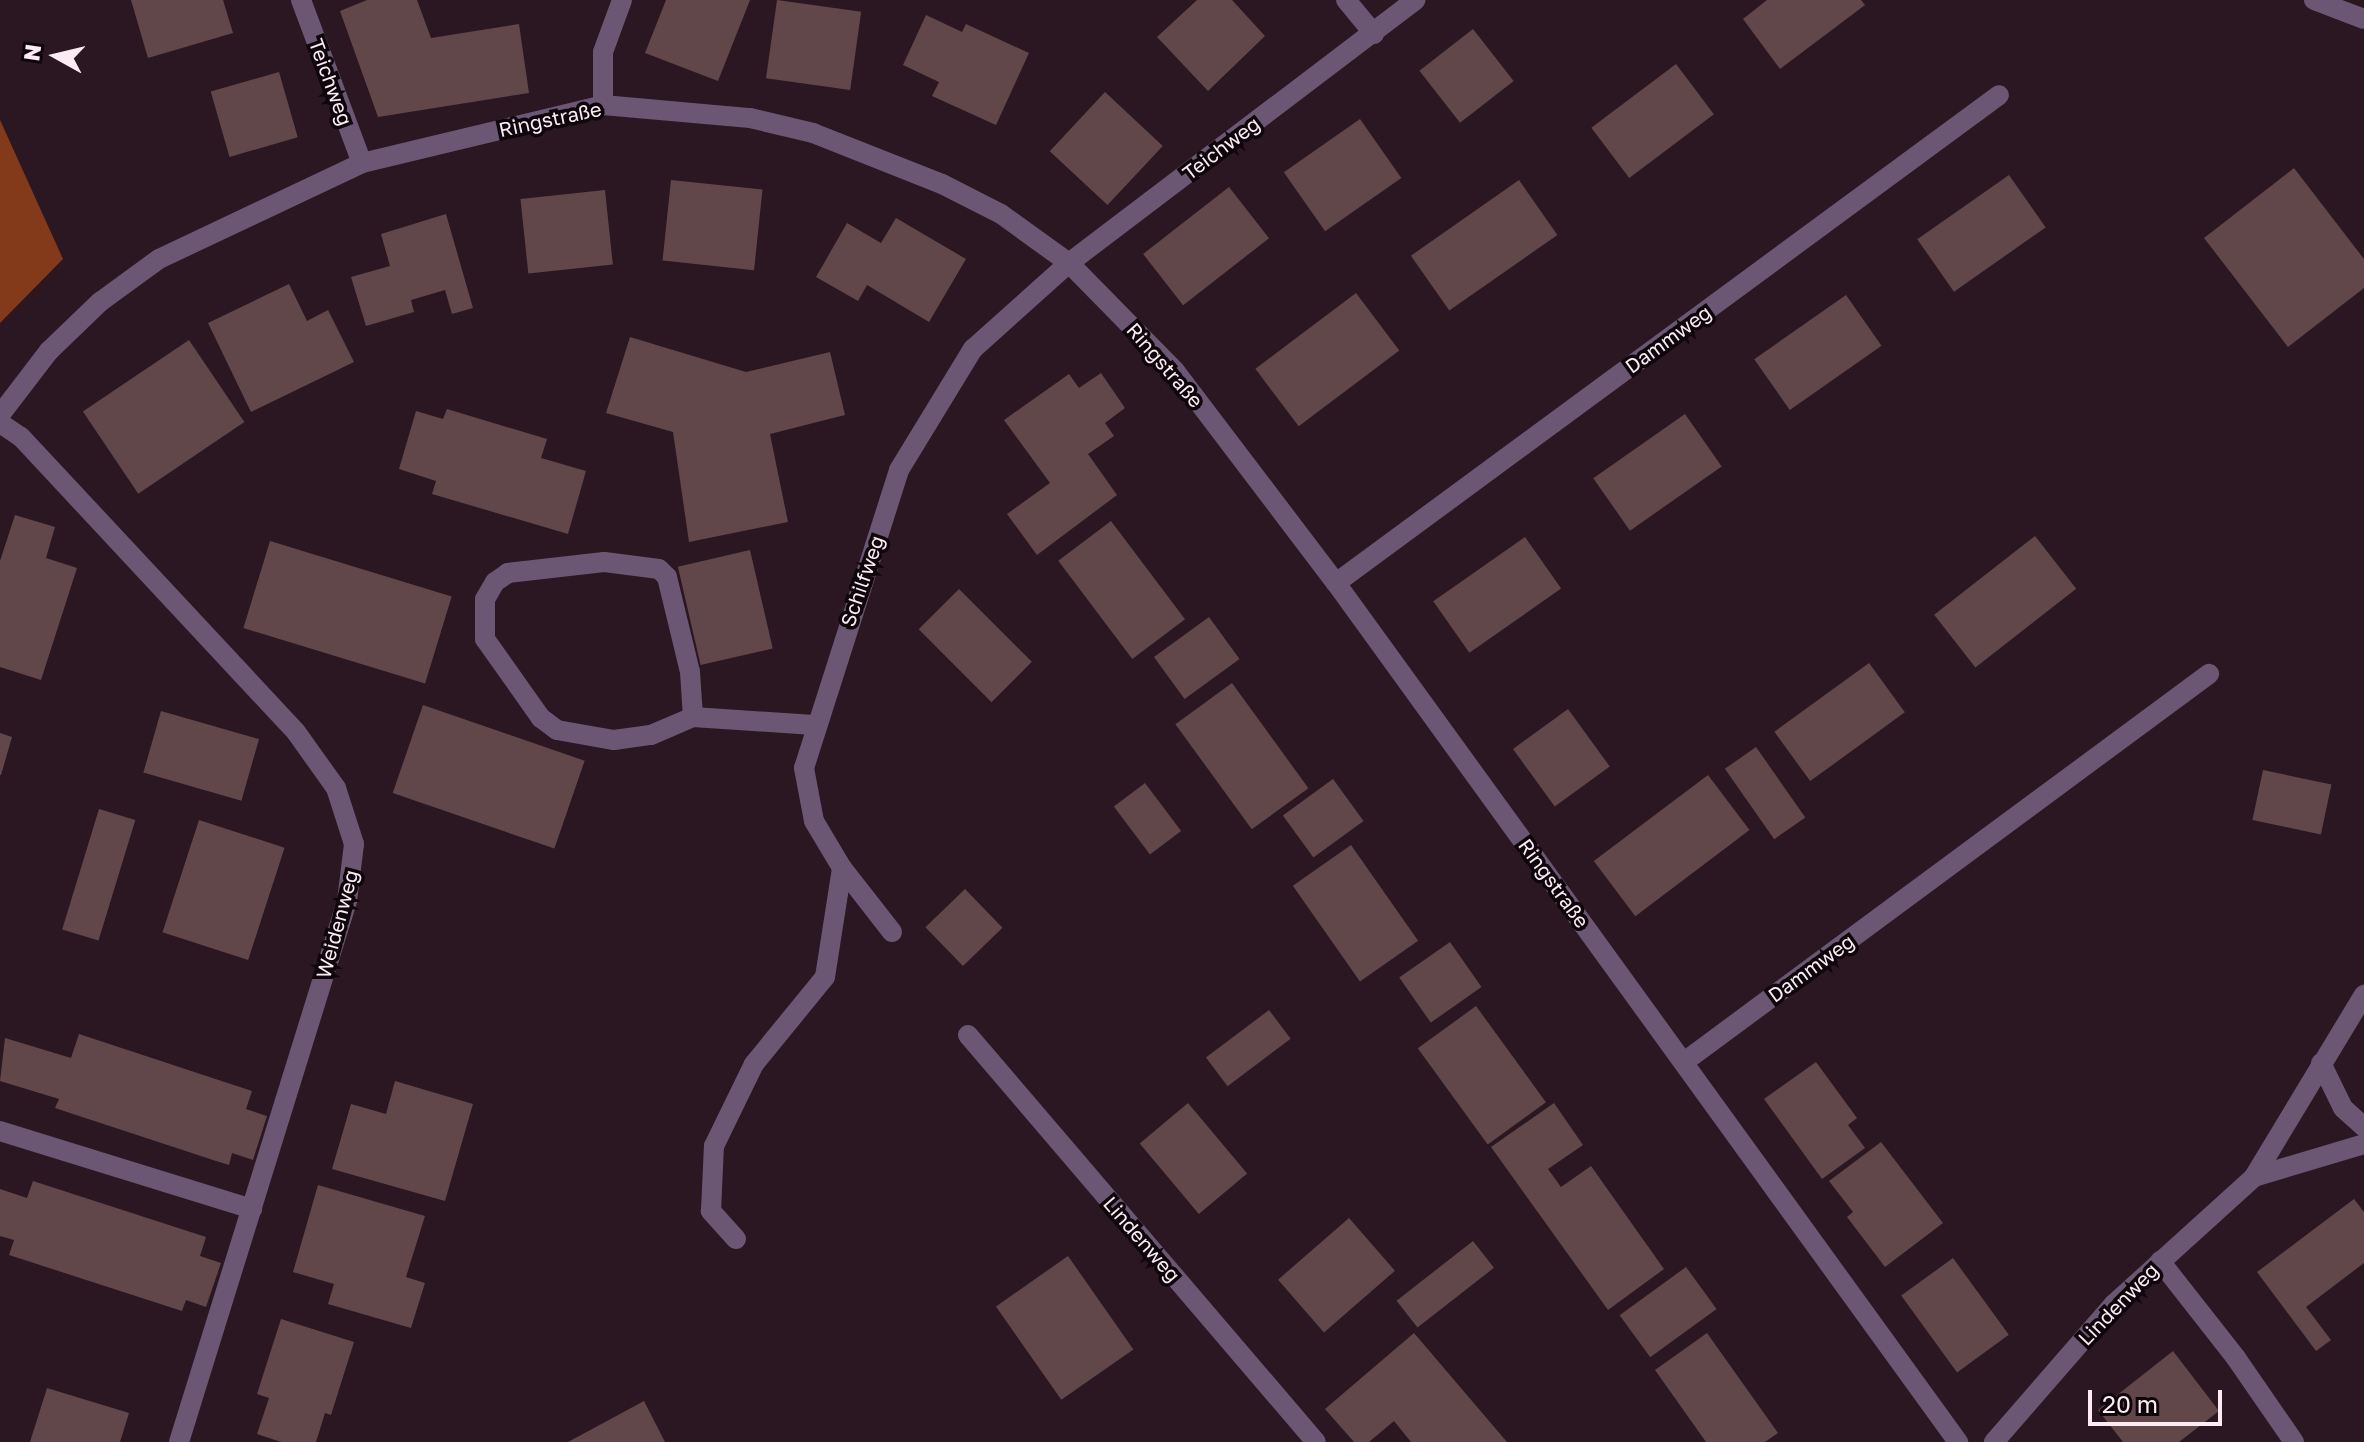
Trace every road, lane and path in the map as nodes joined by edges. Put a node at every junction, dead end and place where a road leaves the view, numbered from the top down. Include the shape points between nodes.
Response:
1 (301, 0) edge
2 (622, 0) edge
3 (1346, 0) edge
4 (1415, 0) edge
5 (2314, 0) edge
6 (2364, 19) edge
7 (1374, 34) junction
8 (1999, 95) dead end
9 (603, 105) junction
10 (362, 163) junction
11 (1069, 263) junction
12 (0, 415) edge
13 (0, 423) edge
14 (1336, 583) junction
15 (2209, 674) dead end
16 (693, 717) junction
17 (814, 725) junction
18 (842, 868) junction
19 (892, 932) dead end
20 (2364, 995) edge
21 (968, 1035) dead end
22 (1684, 1062) junction
23 (2321, 1063) junction
24 (2364, 1127) edge
25 (0, 1131) edge
26 (2364, 1144) edge
27 (2254, 1177) junction
28 (252, 1209) junction
29 (736, 1239) dead end
30 (2160, 1261) junction
31 (179, 1442) edge
32 (1316, 1442) edge
33 (1958, 1442) edge
34 (1994, 1442) edge
35 (2294, 1442) edge

1 - 10 street, Teichweg
2 - 9 street via 603,52
3 - 7 street
4 - 7 street, Teichweg
5 - 6 street
7 - 11 street, Teichweg
8 - 14 street, Dammweg
9 - 10 street, Ringstraße
9 - 11 street, Ringstraße via 750,118 813,133 954,190 1001,214
10 - 12 street, Ringstraße via 159,259 69,331
11 - 14 street, Ringstraße via 1175,371
11 - 17 street, Schilfweg via 973,349 899,470
13 - 28 street, Weidenweg via 21,437 296,732 336,788 348,818 354,844 347,901
14 - 22 street, Ringstraße
15 - 22 street, Dammweg
16 - 16 street via 651,735 614,740 557,730 541,718 485,639 485,599 495,582 508,573 604,562 659,569 667,577 683,642
16 - 17 street
17 - 18 street, Schilfweg via 804,768 814,821
18 - 19 street, Schilfweg
18 - 29 street via 825,977 754,1064 714,1146 711,1211
20 - 23 street, Lindenweg
21 - 32 street, Lindenweg
22 - 33 street, Ringstraße
23 - 24 street via 2343,1108
23 - 27 street, Lindenweg
25 - 28 street
26 - 27 street, Lindenweg
27 - 30 street, Lindenweg
28 - 31 street, Weidenweg
30 - 34 street, Lindenweg via 2114,1304
30 - 35 street

